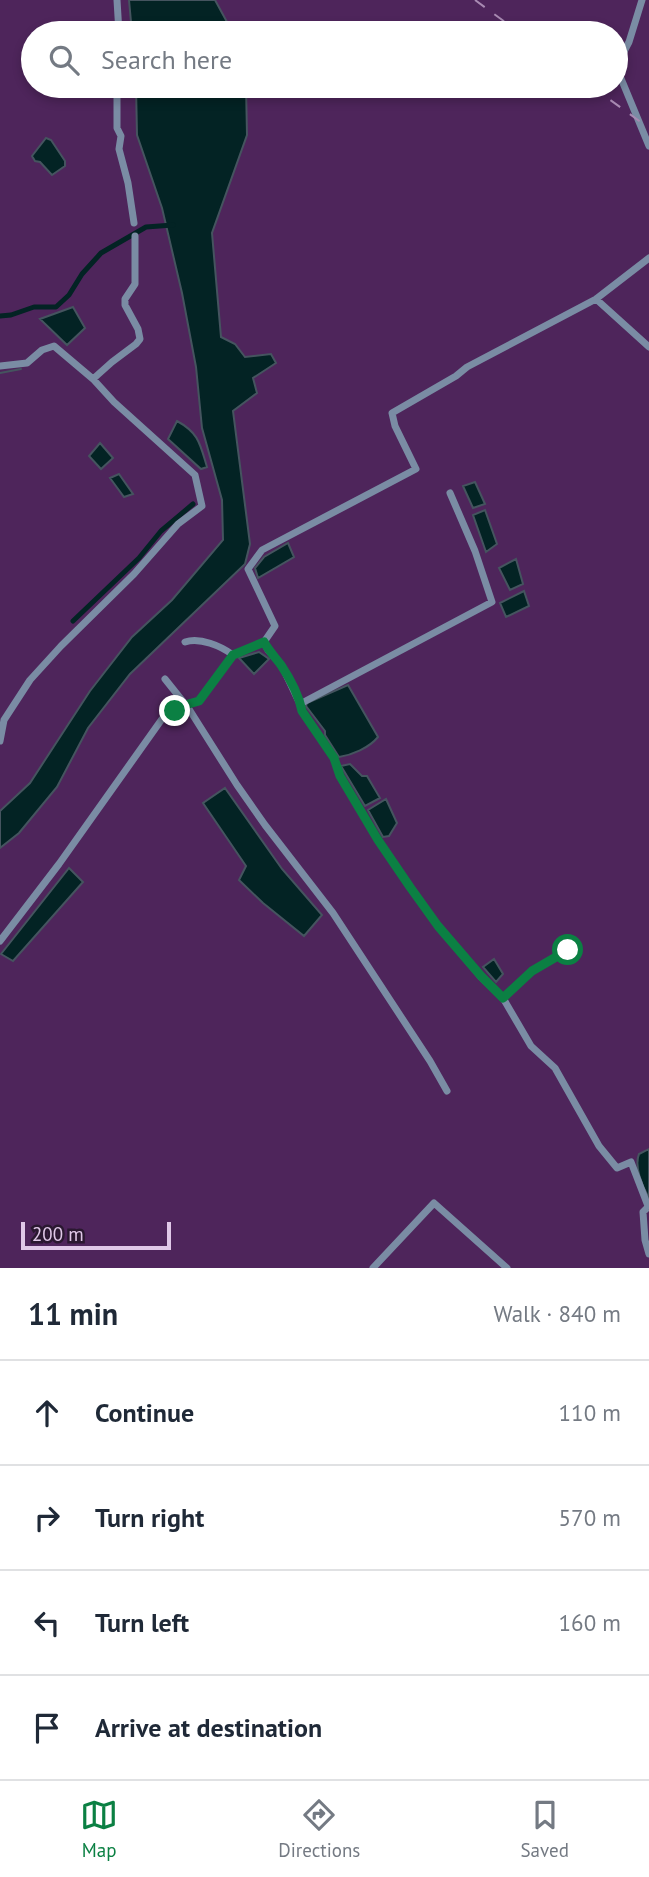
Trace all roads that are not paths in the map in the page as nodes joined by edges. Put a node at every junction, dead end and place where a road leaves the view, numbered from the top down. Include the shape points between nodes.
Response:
1 (117, 0) edge
2 (642, 0) edge
3 (118, 21) edge
4 (628, 44) edge
5 (628, 95) edge
6 (117, 98) edge
7 (649, 146) edge
8 (134, 223) dead end
9 (135, 236) dead end
10 (649, 258) edge
11 (596, 299) junction
12 (649, 347) edge
13 (0, 366) edge
14 (93, 379) junction
15 (450, 493) dead end
16 (185, 642) dead end
17 (264, 642) junction
18 (233, 655) junction
19 (165, 679) dead end
20 (300, 704) junction
21 (185, 705) junction
22 (0, 741) edge
23 (0, 941) edge
24 (568, 950) dead end
25 (503, 998) junction
26 (447, 1091) dead end
27 (648, 1206) edge
28 (649, 1254) edge
29 (373, 1268) edge
30 (507, 1268) edge

1 - 3 street
2 - 4 street
5 - 7 street
6 - 8 street via 119,149
9 - 14 street via 135,284 125,305 140,339
10 - 11 street
11 - 12 street
11 - 17 street via 467,367 392,413 416,469 262,550 248,569 275,626
13 - 14 street via 27,363 54,346
14 - 22 street via 195,475 202,506 178,524 30,680 4,720
15 - 20 street via 492,602
16 - 18 street via 207,643
17 - 18 street
17 - 20 street via 282,666
18 - 21 street via 199,701
19 - 21 street
20 - 25 street via 410,887 438,926
21 - 23 street via 162,719
21 - 26 street via 265,825 333,913
24 - 25 street via 532,971
25 - 27 street via 531,1046 555,1068 599,1146 617,1168 631,1162
27 - 28 street via 643,1222
29 - 30 street via 434,1203

